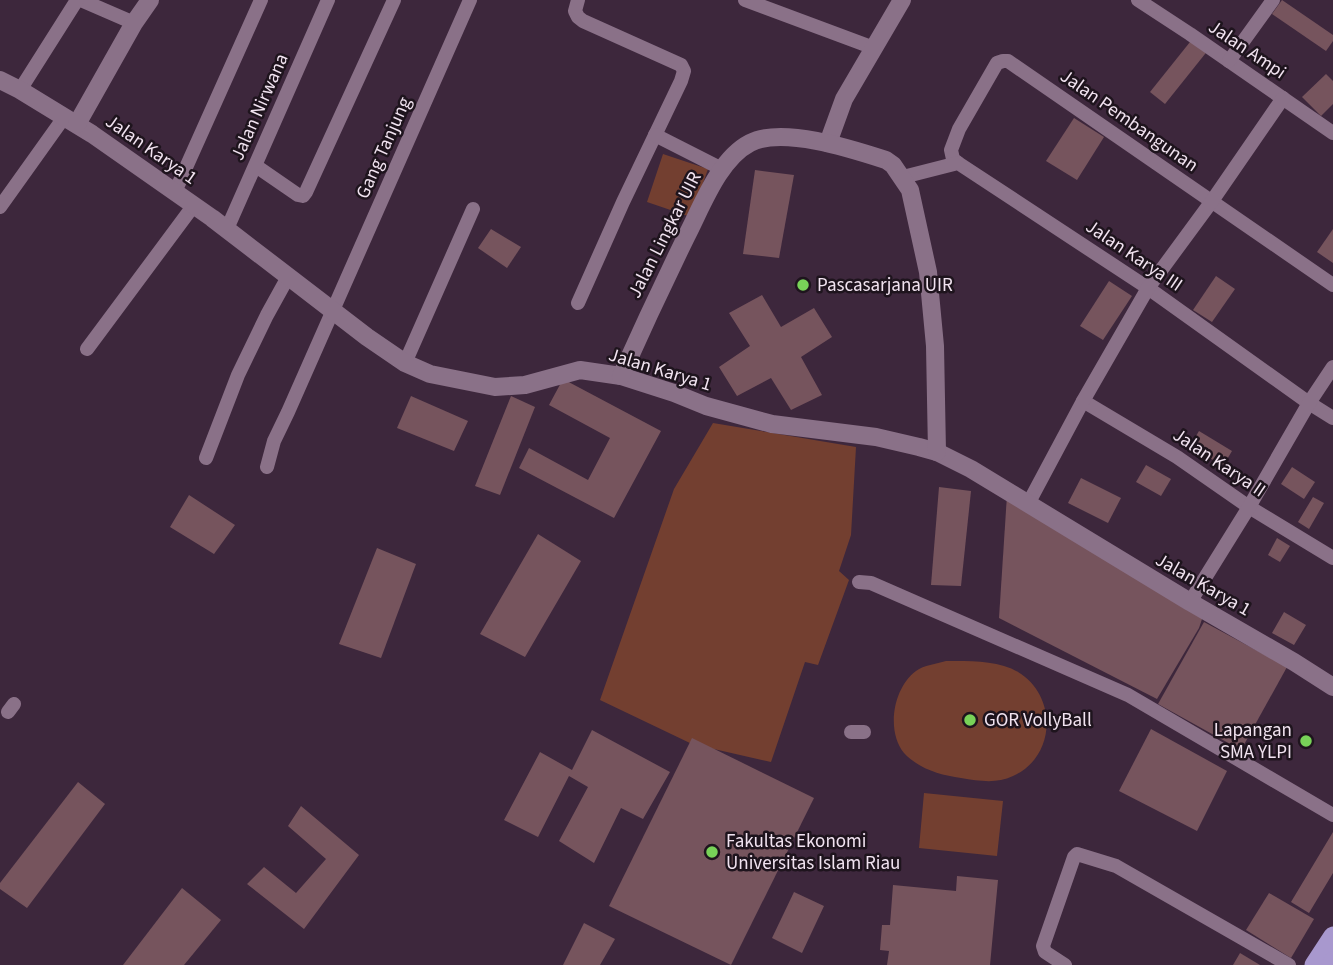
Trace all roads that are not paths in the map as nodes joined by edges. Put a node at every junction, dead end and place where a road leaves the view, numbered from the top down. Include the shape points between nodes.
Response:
1 (79, 0) edge
2 (150, 0) edge
3 (261, 0) edge
4 (328, 0) edge
5 (394, 0) edge
6 (470, 0) edge
7 (578, 0) edge
8 (745, 0) edge
9 (902, 0) edge
10 (1138, 0) edge
11 (1273, 0) edge
12 (134, 23) junction
13 (874, 48) junction
14 (1229, 61) junction
15 (0, 80) edge
16 (20, 90) junction
17 (1283, 98) junction
18 (71, 120) junction
19 (1333, 133) edge
20 (655, 135) junction
21 (828, 144) junction
22 (958, 163) junction
23 (256, 166) junction
24 (722, 169) junction
25 (903, 177) junction
26 (175, 191) junction
27 (1212, 201) junction
28 (194, 205) junction
29 (0, 207) edge
30 (473, 209) dead end
31 (227, 229) junction
32 (288, 278) junction
33 (1333, 285) edge
34 (1148, 288) junction
35 (578, 303) dead end
36 (332, 311) junction
37 (87, 349) dead end
38 (405, 363) junction
39 (1333, 367) edge
40 (621, 376) junction
41 (1083, 401) junction
42 (1309, 403) junction
43 (1333, 418) edge
44 (937, 452) junction
45 (206, 458) dead end
46 (267, 467) dead end
47 (1028, 504) junction
48 (1249, 507) junction
49 (1333, 558) edge
50 (859, 582) dead end
51 (1190, 603) junction
52 (1333, 687) edge
53 (1333, 816) edge
54 (1333, 936) edge
55 (1065, 965) edge
56 (1289, 965) edge
57 (1314, 965) edge

1 - 12 street
1 - 16 street
2 - 12 street
3 - 26 street
4 - 23 street, Jalan Nirwana
5 - 23 street via 303,196
6 - 36 street, Gang Tanjung
7 - 20 street via 575,11 583,21 684,68
8 - 13 street
9 - 13 street
10 - 14 street, Jalan Ampi
11 - 14 street
12 - 18 street
13 - 21 street via 844,99
14 - 17 street, Jalan Ampi
15 - 16 street, Jalan Karya 1
16 - 18 street, Jalan Karya 1
17 - 19 street, Jalan Ampi
17 - 27 street
18 - 26 street, Jalan Karya 1
18 - 29 street
20 - 24 street
20 - 35 street
21 - 24 street, Jalan Lingkar UIR via 775,137 751,143
21 - 25 street, Jalan Lingkar UIR via 886,160
22 - 25 street
22 - 27 street, Jalan Pembangunan via 951,149 959,129 997,63 1008,61
22 - 34 street, Jalan Karya III
23 - 31 street, Jalan Nirwana
24 - 40 street, Jalan Lingkar UIR
25 - 44 street via 928,272
26 - 28 street, Jalan Karya 1
27 - 33 street, Jalan Pembangunan
27 - 34 street
28 - 31 street, Jalan Karya 1
28 - 37 street
30 - 38 street
31 - 32 street, Jalan Karya 1
32 - 36 street, Jalan Karya 1
32 - 45 street via 238,375
34 - 41 street
34 - 42 street, Jalan Karya III
36 - 38 street, Jalan Karya 1
36 - 46 street, Gang Tanjung via 274,441
38 - 40 street, Jalan Karya 1 via 430,374 495,387 525,385 580,370
39 - 42 street
40 - 44 street, Jalan Karya 1 via 772,424 876,437
41 - 47 street
41 - 48 street, Jalan Karya II
42 - 43 street, Jalan Karya III
42 - 48 street
44 - 47 street, Jalan Karya 1
47 - 51 street, Jalan Karya 1
48 - 49 street, Jalan Karya II
48 - 51 street
50 - 53 street via 871,583 1128,695
51 - 52 street, Jalan Karya 1
54 - 57 highway
55 - 56 street via 1043,946 1076,854 1116,866

